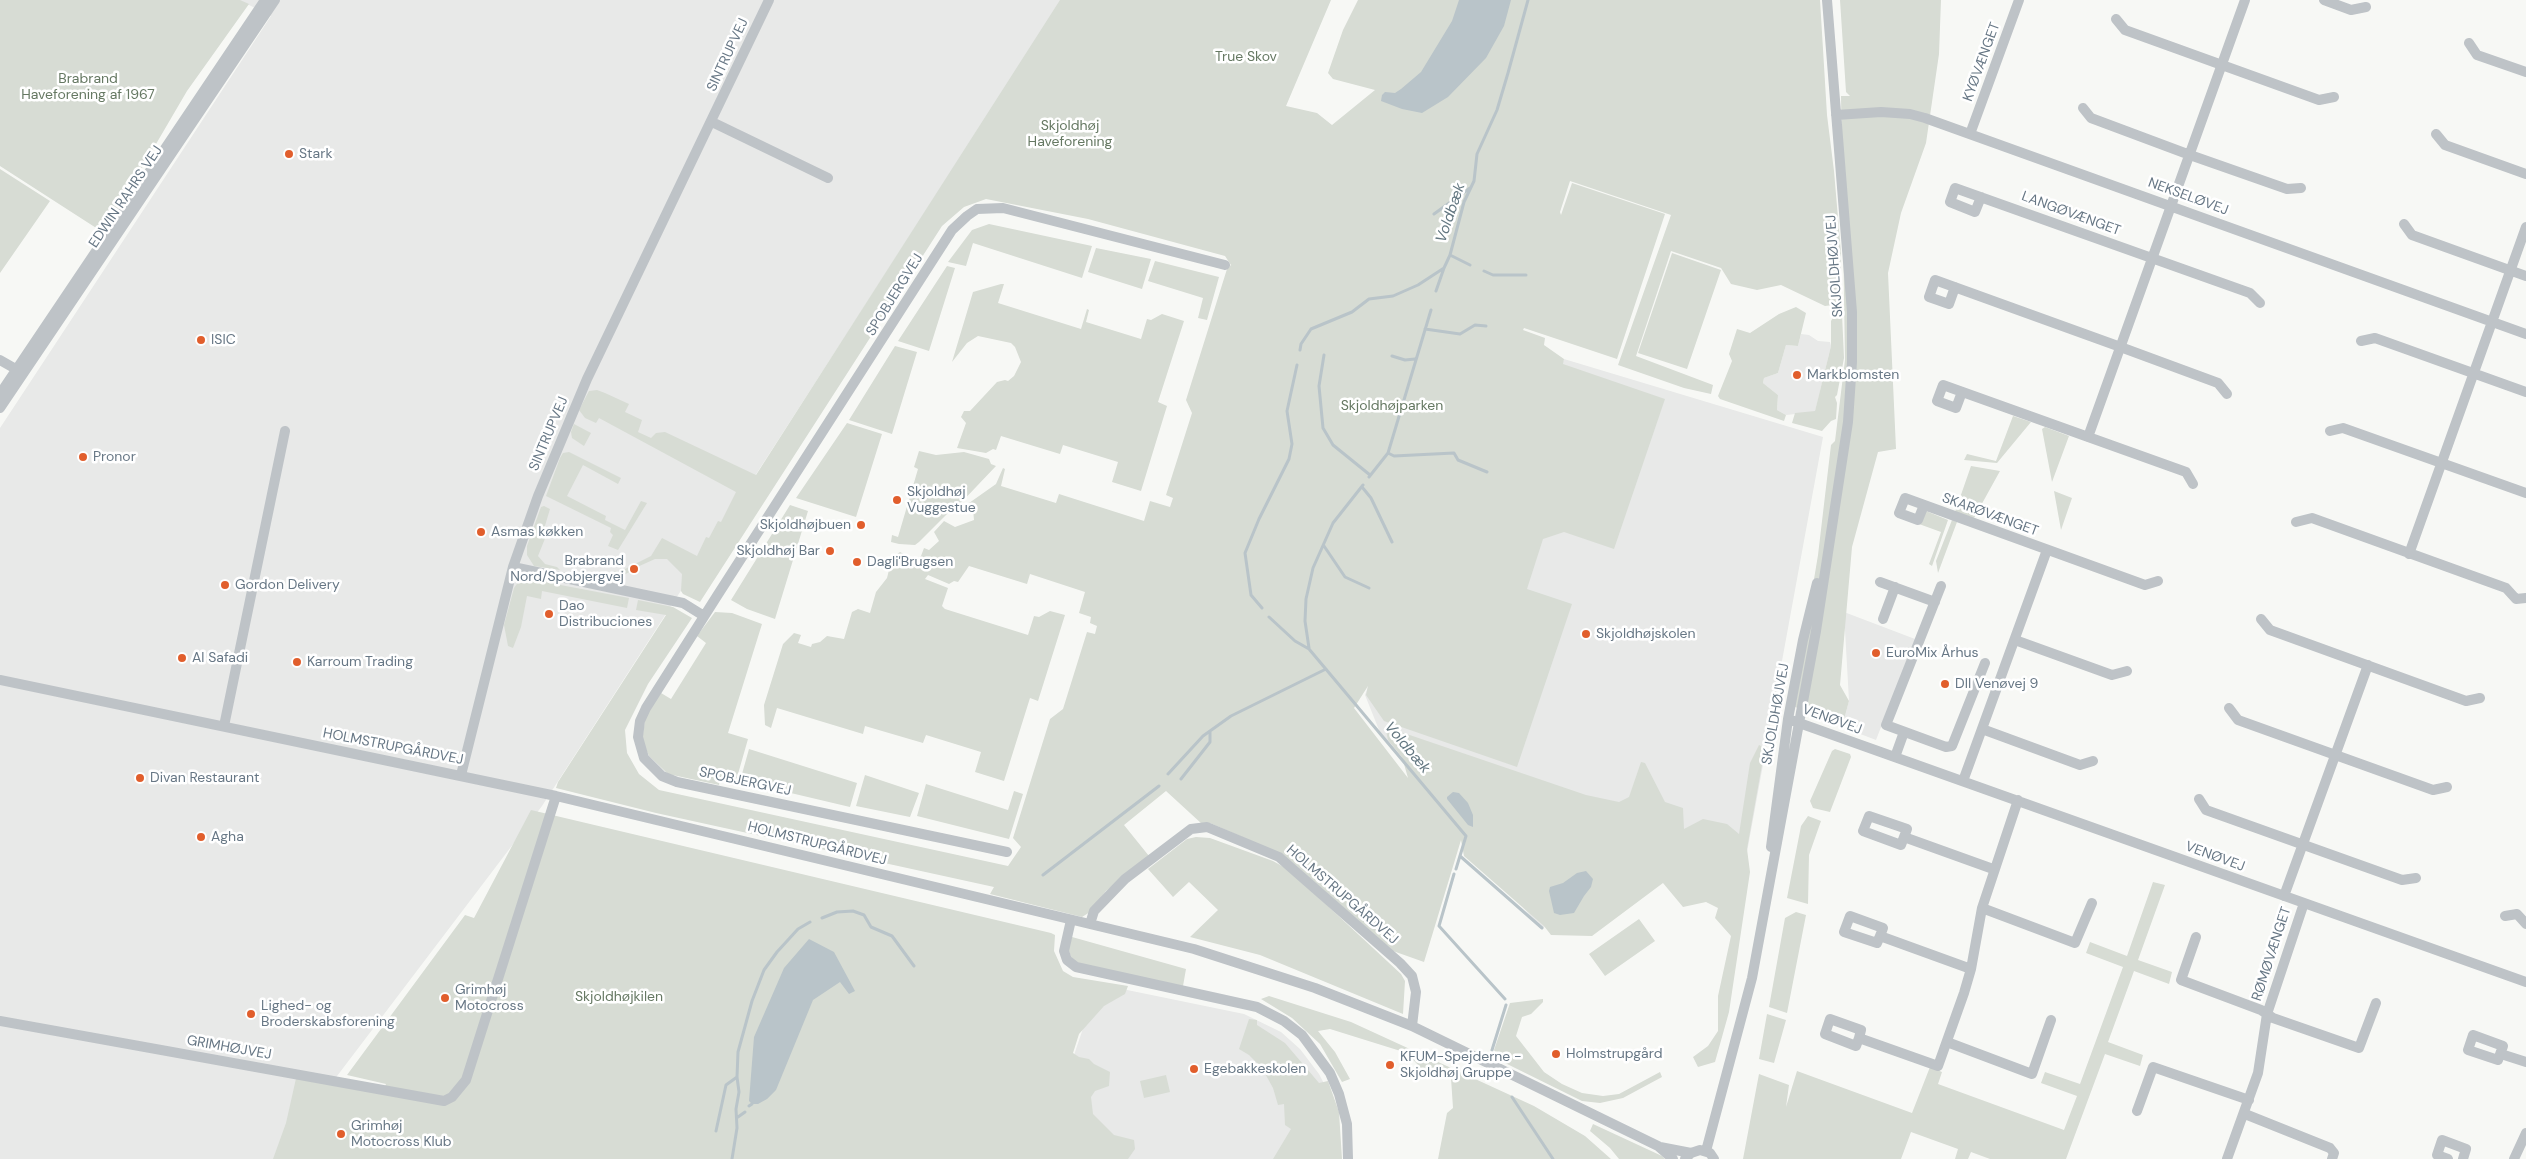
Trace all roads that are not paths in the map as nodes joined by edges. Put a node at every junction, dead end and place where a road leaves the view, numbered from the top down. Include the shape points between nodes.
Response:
1 (265, 0) edge
2 (275, 0) edge
3 (769, 0) edge
4 (1827, 0) edge
5 (2019, 0) edge
6 (2246, 0) edge
7 (2324, 0) edge
8 (2366, 6) dead end
9 (2116, 19) dead end
10 (2469, 43) dead end
11 (2222, 65) junction
12 (2526, 72) edge
13 (2334, 97) dead end
14 (2083, 108) dead end
15 (1836, 115) junction
16 (712, 122) junction
17 (1970, 134) junction
18 (2436, 134) dead end
19 (2190, 154) junction
20 (2526, 174) edge
21 (828, 178) dead end
22 (2301, 188) dead end
23 (1981, 197) dead end
24 (2170, 204) junction
25 (2404, 224) dead end
26 (2526, 227) edge
27 (2152, 258) junction
28 (1226, 265) dead end
29 (2510, 270) junction
30 (2526, 276) edge
31 (1954, 287) dead end
32 (2260, 303) dead end
33 (2491, 321) junction
34 (2526, 334) edge
35 (2361, 341) dead end
36 (2120, 347) junction
37 (0, 360) edge
38 (20, 371) junction
39 (2474, 373) junction
40 (1962, 392) dead end
41 (2526, 392) edge
42 (0, 394) edge
43 (2227, 394) dead end
44 (0, 408) edge
45 (284, 431) dead end
46 (2330, 431) dead end
47 (2088, 437) junction
48 (2441, 463) junction
49 (2193, 484) dead end
50 (2526, 493) edge
51 (1924, 506) dead end
52 (2296, 522) dead end
53 (1831, 530) junction
54 (2047, 550) junction
55 (2409, 554) junction
56 (513, 567) junction
57 (2158, 581) dead end
58 (1880, 582) dead end
59 (1941, 586) dead end
60 (1894, 587) junction
61 (2526, 598) edge
62 (1935, 602) junction
63 (704, 616) junction
64 (1883, 619) dead end
65 (2261, 619) dead end
66 (2015, 640) junction
67 (1985, 663) dead end
68 (2368, 665) junction
69 (2127, 671) dead end
70 (0, 680) edge
71 (2480, 698) dead end
72 (2229, 708) dead end
73 (1788, 718) junction
74 (1799, 722) junction
75 (224, 726) junction
76 (1982, 729) junction
77 (1904, 732) junction
78 (2336, 754) junction
79 (1896, 757) junction
80 (2093, 762) dead end
81 (461, 775) junction
82 (1963, 781) junction
83 (2447, 787) dead end
84 (556, 796) junction
85 (2199, 799) dead end
86 (2018, 800) junction
87 (1904, 837) dead end
88 (2303, 845) junction
89 (1007, 852) dead end
90 (1993, 870) junction
91 (2416, 878) dead end
92 (2284, 896) junction
93 (2092, 903) dead end
94 (2304, 903) junction
95 (1765, 905) junction
96 (1982, 908) junction
97 (2505, 916) dead end
98 (1071, 920) junction
99 (1090, 924) junction
100 (2526, 924) edge
101 (1880, 936) dead end
102 (2196, 937) dead end
103 (1971, 969) junction
104 (2526, 982) edge
105 (2376, 1003) dead end
106 (2266, 1014) junction
107 (2051, 1020) dead end
108 (0, 1021) edge
109 (1412, 1026) junction
110 (1859, 1038) dead end
111 (1947, 1042) junction
112 (2501, 1054) dead end
113 (2526, 1062) edge
114 (2249, 1100) junction
115 (2137, 1110) dead end
116 (2245, 1114) junction
117 (2526, 1133) edge
118 (1658, 1146) junction
119 (1706, 1151) junction
120 (1688, 1156) edge
121 (2465, 1158) edge
122 (1348, 1159) edge
123 (1673, 1159) edge
124 (1714, 1159) edge
125 (2228, 1159) edge
126 (2332, 1159) edge
127 (2448, 1159) edge
128 (2514, 1159) edge

1 - 38 street, EDWIN RAHRS VEJ
2 - 38 street, EDWIN RAHRS VEJ
3 - 16 street, SINTRUPVEJ
4 - 15 street, SKJOLDHØJVEJ
5 - 17 street, KYØVÆNGET
6 - 11 street
7 - 8 street via 2351,10
9 - 11 street via 2124,30
10 - 12 street via 2477,55
11 - 13 street via 2319,100
11 - 19 street
14 - 19 street via 2092,118
15 - 17 street, NEKSELØVEJ via 1910,114
15 - 53 street, SKJOLDHØJVEJ via 1849,253 1852,362 1848,422
16 - 21 street
16 - 56 street, SINTRUPVEJ via 587,379 534,504
17 - 24 street, NEKSELØVEJ
18 - 20 street via 2445,145
19 - 22 street via 2287,189
19 - 24 street
23 - 27 street, LANGØVÆNGET
24 - 27 street
24 - 33 street, NEKSELØVEJ
25 - 29 street via 2412,235
26 - 29 street
27 - 32 street, LANGØVÆNGET via 2250,293
27 - 36 street
28 - 63 street, SPOBJERGVEJ via 1003,208 977,209 952,230
29 - 30 street
29 - 33 street
31 - 36 street
33 - 34 street, NEKSELØVEJ
33 - 39 street
35 - 39 street via 2375,338
36 - 43 street via 2218,383
36 - 47 street
37 - 38 street
38 - 42 street, EDWIN RAHRS VEJ
38 - 44 street, EDWIN RAHRS VEJ
39 - 41 street
39 - 48 street
40 - 47 street
45 - 75 street
46 - 48 street via 2343,428
47 - 49 street via 2186,472
48 - 50 street
48 - 55 street
51 - 54 street, SKARØVÆNGET
52 - 55 street via 2312,518
53 - 73 street, SKJOLDHØJVEJ via 1803,640
53 - 74 street, SKJOLDHØJVEJ
54 - 57 street, SKARØVÆNGET via 2144,585
54 - 66 street, SKARØVÆNGET
55 - 61 street via 2506,588 2516,600
56 - 63 street via 683,603
56 - 81 street, SINTRUPVEJ
58 - 60 street
59 - 62 street
60 - 62 street
60 - 64 street
62 - 77 street via 1886,725
63 - 89 street, SPOBJERGVEJ via 640,721 640,748 652,768 662,776 733,795
65 - 68 street via 2270,630
66 - 69 street via 2112,675
66 - 76 street, SKARØVÆNGET
67 - 77 street via 1952,746 1946,747
68 - 71 street via 2466,701
68 - 78 street
70 - 75 street, HOLMSTRUPGÅRDVEJ
72 - 78 street via 2238,720
73 - 74 street, VENØVEJ
73 - 95 street, SKJOLDHØJVEJ
74 - 79 street, VENØVEJ
74 - 95 street, SKJOLDHØJVEJ
75 - 81 street, HOLMSTRUPGÅRDVEJ
76 - 80 street via 2080,765
76 - 82 street, SKARØVÆNGET
77 - 79 street
78 - 83 street via 2433,790
78 - 88 street
79 - 82 street, VENØVEJ
81 - 84 street, HOLMSTRUPGÅRDVEJ
82 - 86 street, VENØVEJ
84 - 98 street, HOLMSTRUPGÅRDVEJ
84 - 108 street, GRIMHØJVEJ via 472,1064 466,1080 452,1097 444,1101
85 - 88 street via 2206,810
86 - 90 street
86 - 92 street, VENØVEJ
87 - 90 street
88 - 91 street via 2402,880
88 - 92 street
90 - 96 street
92 - 94 street, VENØVEJ
93 - 96 street via 2075,943
94 - 104 street, VENØVEJ
94 - 106 street, RØMØVÆNGET
95 - 119 street, SKJOLDHØJVEJ via 1743,1016
96 - 103 street
97 - 100 street via 2517,914
98 - 99 street, HOLMSTRUPGÅRDVEJ
98 - 122 street via 1064,951 1067,960 1076,967 1240,1002 1284,1021 1302,1035 1330,1073 1339,1094 1347,1124
99 - 109 street, HOLMSTRUPGÅRDVEJ via 1273,973
99 - 109 street, HOLMSTRUPGÅRDVEJ via 1094,910 1125,879 1191,829 1207,827 1279,857 1400,963 1412,976 1416,992
101 - 103 street
102 - 106 street, RØMØVÆNGET via 2181,980
103 - 111 street
105 - 106 street, RØMØVÆNGET via 2359,1048
106 - 114 street, RØMØVÆNGET via 2258,1072
107 - 111 street via 2032,1074
109 - 118 street, HOLMSTRUPGÅRDVEJ
110 - 111 street via 1938,1066
112 - 113 street
114 - 115 street via 2153,1067
114 - 116 street, RØMØVÆNGET
116 - 125 street, RØMØVÆNGET
116 - 126 street via 2330,1148 2334,1153
117 - 128 street
118 - 120 street, HOLMSTRUPGÅRDVEJ
118 - 123 street, HOLMSTRUPGÅRDVEJ
119 - 120 street, HOLMSTRUPGÅRDVEJ via 1697,1150
119 - 124 street
121 - 127 street via 2466,1149 2442,1140 2437,1155

